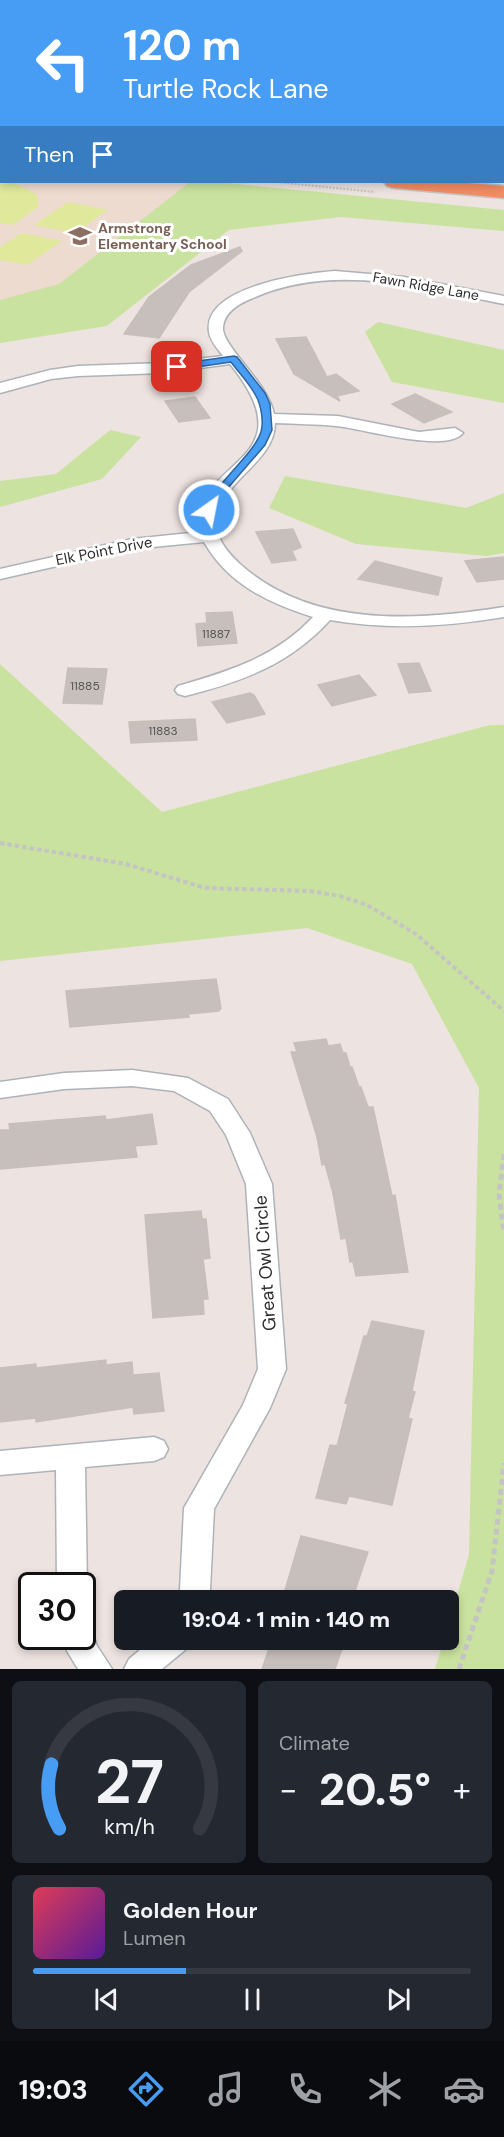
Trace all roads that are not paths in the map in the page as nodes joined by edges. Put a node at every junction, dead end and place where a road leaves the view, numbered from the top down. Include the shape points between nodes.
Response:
1 (405, 183) edge
2 (504, 192) edge
3 (504, 300) edge
4 (234, 359) junction
5 (0, 388) edge
6 (267, 418) junction
7 (456, 434) dead end
8 (210, 536) junction
9 (0, 574) edge
10 (504, 612) edge
11 (326, 613) junction
12 (185, 690) dead end
13 (0, 1090) edge
14 (153, 1449) dead end
15 (70, 1457) junction
16 (0, 1463) edge
17 (72, 1572) edge
18 (195, 1590) edge
19 (83, 1650) edge
20 (162, 1650) edge
21 (96, 1669) edge
22 (140, 1669) edge

1 - 2 highway
3 - 4 street, Fawn Ridge Lane via 370,276 320,276 276,284 247,294 223,311 216,331
4 - 5 street via 163,368 78,371
4 - 6 street, Fawn Ridge Lane via 260,393
6 - 7 street via 338,421 419,437
6 - 8 street via 261,442 216,495 207,523
8 - 9 street, Elk Point Drive via 82,553
8 - 11 street via 235,571 255,586 278,598
10 - 11 street via 407,623
11 - 12 street via 308,636 273,660
13 - 18 street, Great Owl Circle via 64,1081 132,1078 179,1084 219,1105 238,1133 259,1184 272,1369 256,1408 199,1508
14 - 15 street
15 - 16 street
15 - 17 street
19 - 21 street
20 - 22 street

